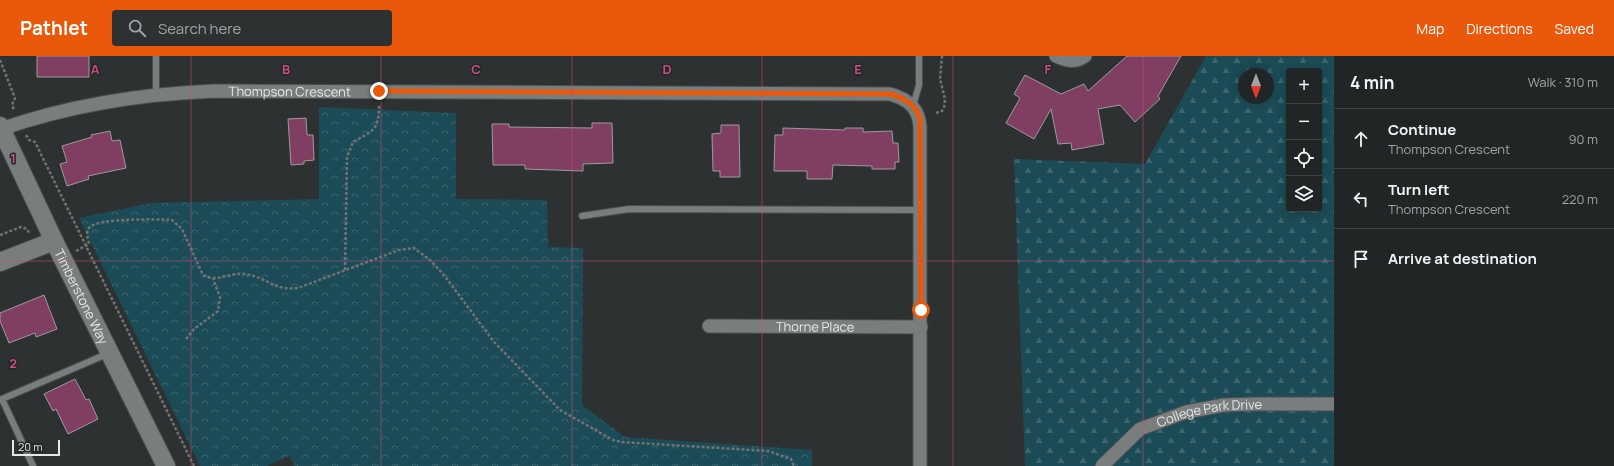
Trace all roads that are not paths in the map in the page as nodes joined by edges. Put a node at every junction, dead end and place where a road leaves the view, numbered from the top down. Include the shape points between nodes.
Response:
1 (156, 56) edge
2 (919, 56) edge
3 (1056, 56) edge
4 (1085, 56) edge
5 (156, 95) junction
6 (913, 106) junction
7 (0, 128) edge
8 (921, 210) junction
9 (582, 216) dead end
10 (54, 241) junction
11 (0, 262) edge
12 (709, 326) dead end
13 (921, 327) junction
14 (110, 353) junction
15 (1, 400) edge
16 (1334, 404) edge
17 (33, 466) edge
18 (166, 466) edge
19 (920, 466) edge
20 (1102, 466) edge

1 - 5 lane
2 - 6 lane via 919,85
3 - 4 street via 1070,61
5 - 6 street, Thompson Crescent via 245,90 890,94
5 - 7 street, Thompson Crescent via 69,108
6 - 8 street via 918,112 920,127
7 - 10 street, Timberstone Way
8 - 9 lane via 629,209
8 - 13 street
10 - 11 street
10 - 14 street, Timberstone Way
12 - 13 street, Thorne Place
13 - 19 street
14 - 15 lane
14 - 18 street, Timberstone Way
15 - 17 lane
16 - 20 street, College Park Drive via 1224,405 1186,412 1140,429

